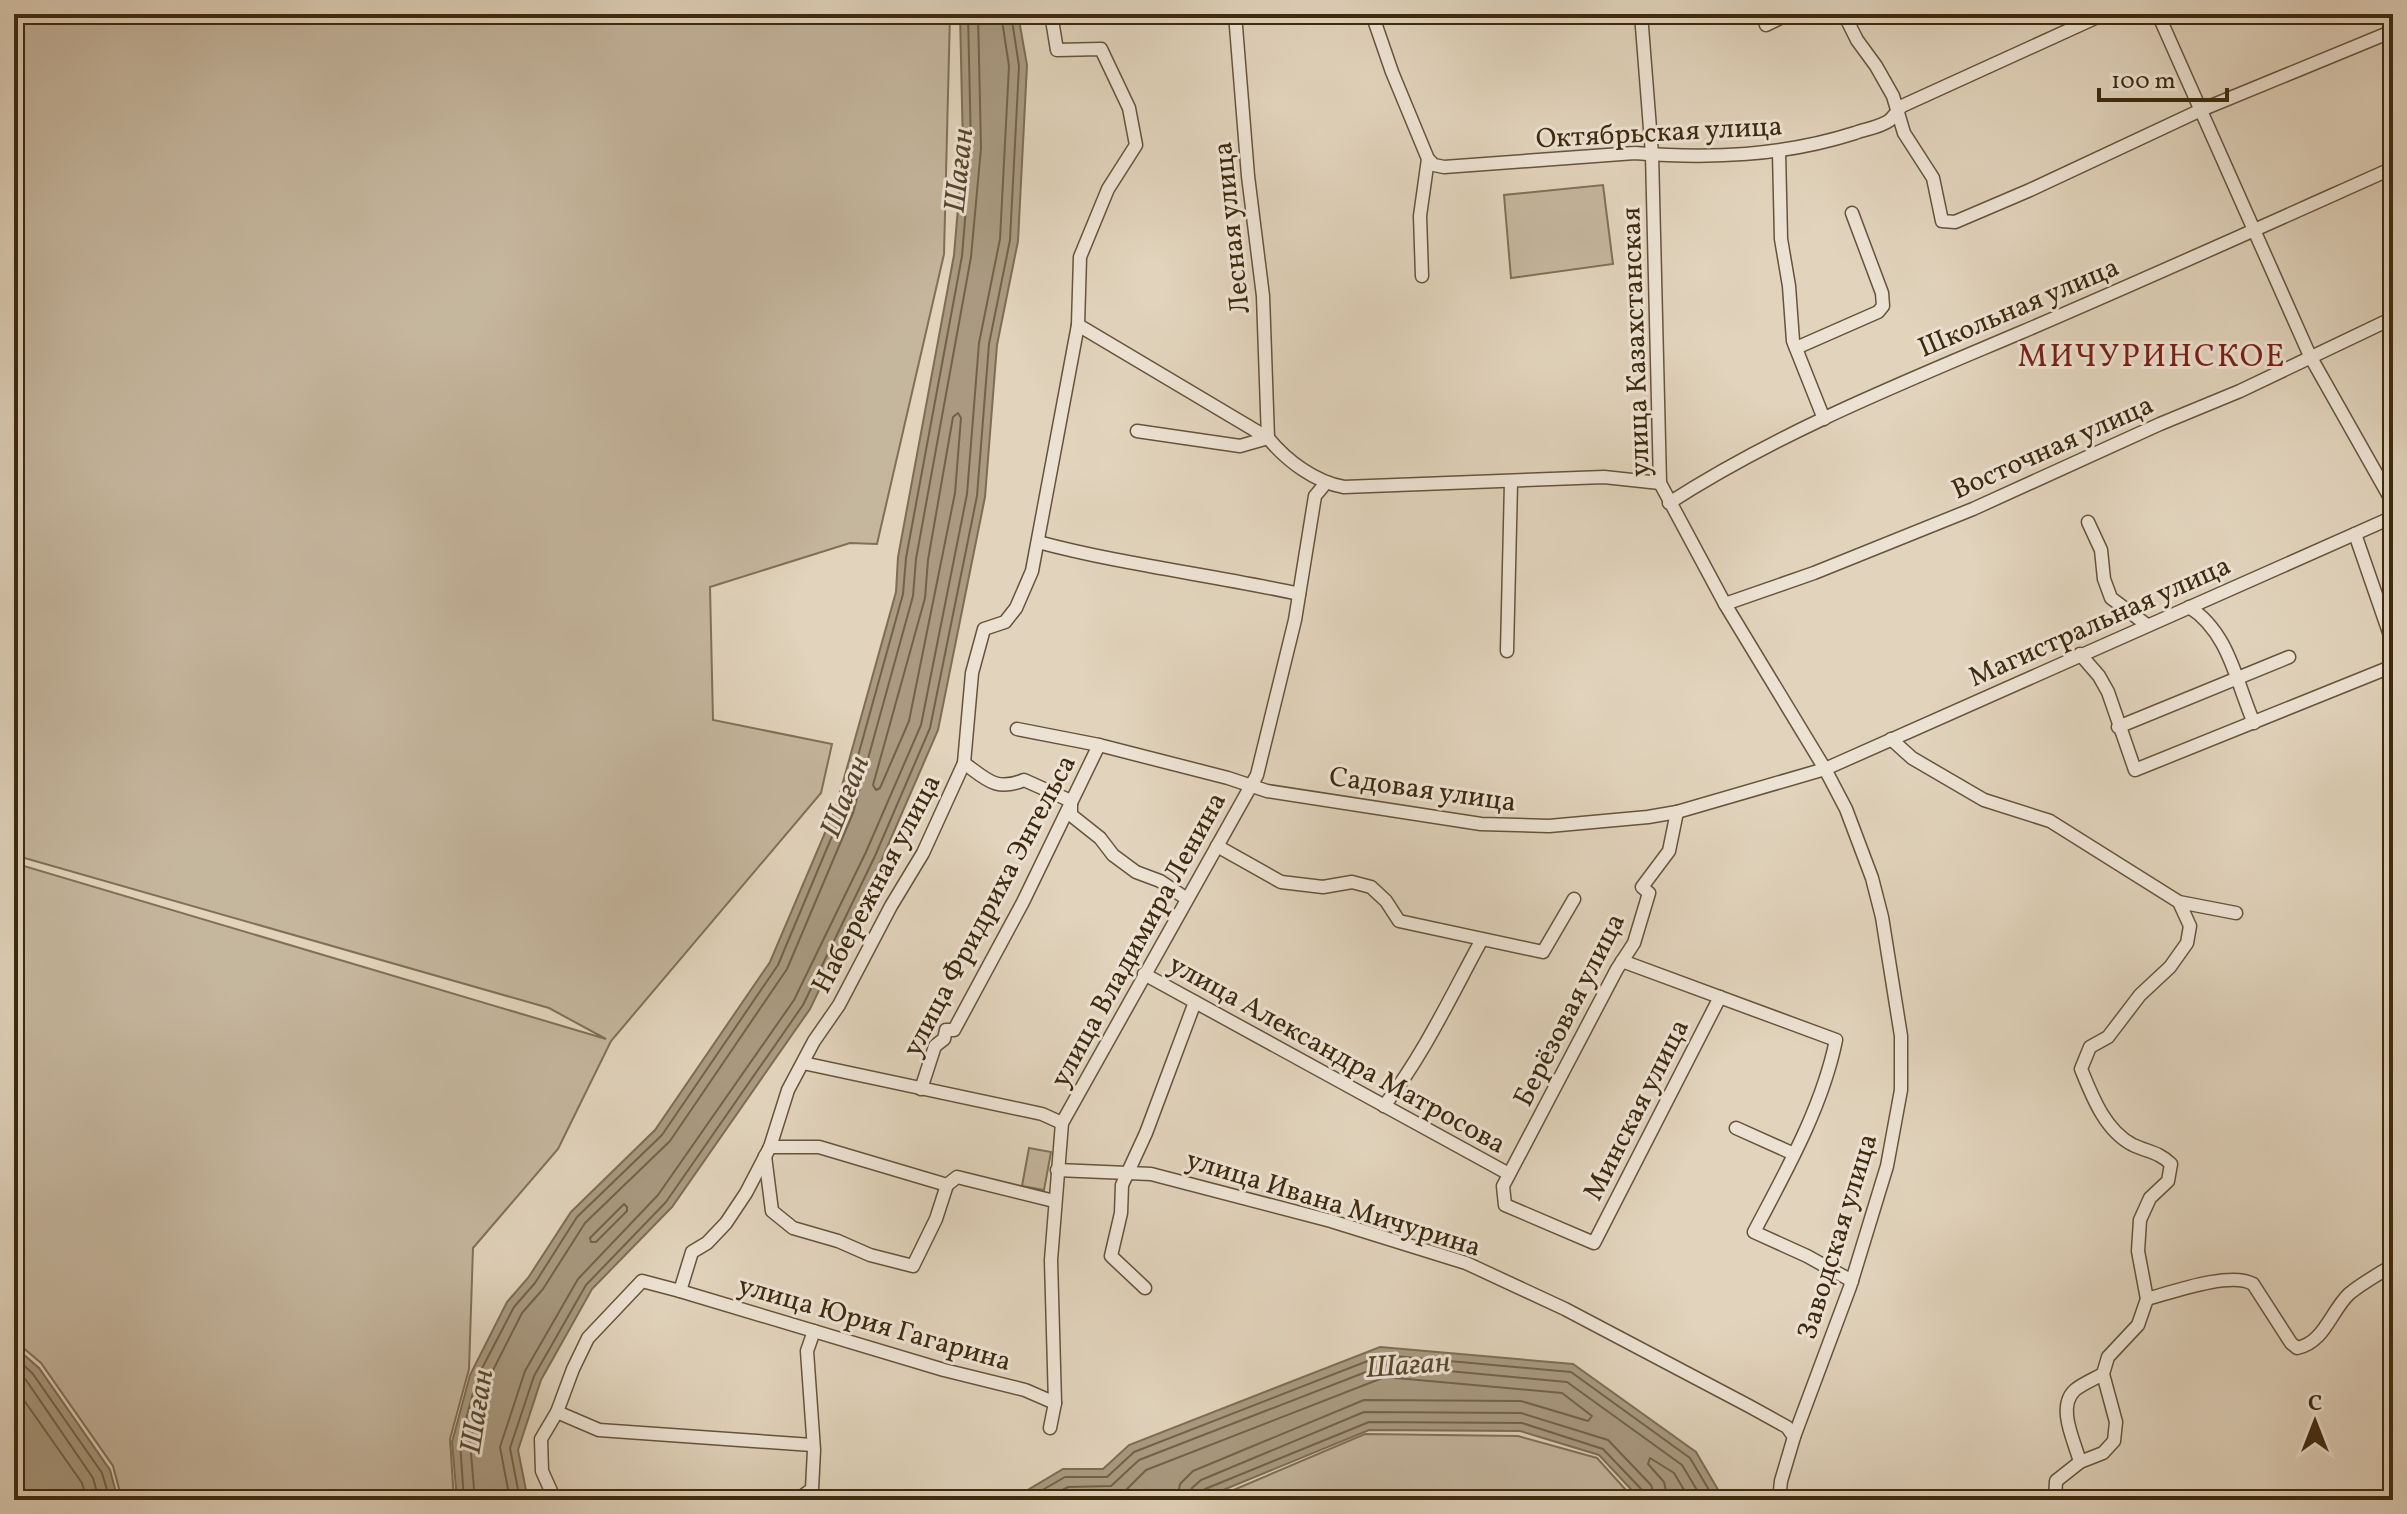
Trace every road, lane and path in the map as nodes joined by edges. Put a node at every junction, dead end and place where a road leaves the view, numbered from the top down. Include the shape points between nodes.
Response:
1 (1051, 14) edge
2 (1235, 14) edge
3 (1372, 14) edge
4 (1641, 14) edge
5 (1788, 14) edge
6 (1844, 14) edge
7 (2104, 14) edge
8 (2158, 14) edge
9 (1766, 25) dead end
10 (2393, 31) edge
11 (2201, 110) junction
12 (1898, 111) junction
13 (1779, 152) junction
14 (1652, 154) junction
15 (1428, 159) junction
16 (2393, 168) edge
17 (1852, 213) dead end
18 (2253, 231) junction
19 (1422, 276) dead end
20 (2393, 318) edge
21 (1078, 325) junction
22 (1796, 348) junction
23 (2310, 356) junction
24 (1824, 419) junction
25 (1137, 431) dead end
26 (1268, 438) junction
27 (1511, 483) junction
28 (1660, 483) junction
29 (1325, 484) junction
30 (1669, 503) junction
31 (2393, 503) edge
32 (2393, 517) edge
33 (2088, 522) dead end
34 (2355, 534) junction
35 (1038, 542) junction
36 (1299, 594) junction
37 (1725, 604) junction
38 (2189, 607) junction
39 (2147, 625) junction
40 (2393, 644) edge
41 (1507, 651) dead end
42 (2080, 654) junction
43 (2289, 657) dead end
44 (2393, 666) edge
45 (2237, 679) junction
46 (2254, 723) junction
47 (2118, 727) junction
48 (1017, 729) dead end
49 (1891, 739) junction
50 (1099, 745) junction
51 (964, 763) junction
52 (1825, 769) junction
53 (1251, 787) junction
54 (1071, 801) junction
55 (1677, 812) junction
56 (1217, 846) junction
57 (1187, 899) junction
58 (1574, 899) dead end
59 (2179, 902) junction
60 (2236, 913) dead end
61 (1481, 941) junction
62 (1622, 961) junction
63 (1144, 974) junction
64 (1720, 997) junction
65 (1195, 1002) junction
66 (803, 1063) junction
67 (921, 1089) junction
68 (1384, 1106) junction
69 (1062, 1123) junction
70 (1736, 1128) dead end
71 (768, 1151) junction
72 (1794, 1154) junction
73 (1057, 1170) junction
74 (1128, 1173) junction
75 (1509, 1174) junction
76 (947, 1185) junction
77 (1503, 1186) joint
78 (1054, 1201) junction
79 (2393, 1265) edge
80 (1852, 1281) junction
81 (1145, 1288) dead end
82 (680, 1291) junction
83 (2147, 1299) junction
84 (814, 1331) junction
85 (2103, 1374) junction
86 (1055, 1403) junction
87 (557, 1412) junction
88 (1050, 1428) dead end
89 (1794, 1437) junction
90 (812, 1445) junction
91 (2080, 1462) junction
92 (555, 1500) edge
93 (797, 1500) edge
94 (1779, 1500) edge
95 (2055, 1500) edge

1 - 21 street, Набережная улица via 1057,50 1101,49 1129,108 1136,145 1108,189 1080,257
2 - 26 street, Лесная улица via 1263,296
3 - 15 street
4 - 14 street, улица Казахстанская
5 - 9 street
6 - 12 street
7 - 12 street, Октябрьская улица
8 - 11 street
10 - 11 street
11 - 12 street via 1955,222 1942,221 1933,178 1904,133
11 - 18 street
12 - 13 street, Октябрьская улица via 1888,122
13 - 14 street, Октябрьская улица
13 - 22 street via 1781,239
14 - 15 street, Октябрьская улица via 1444,167
14 - 28 street, улица Казахстанская
15 - 19 street via 1420,216
16 - 18 street, Школьная улица
17 - 22 street via 1883,306
18 - 23 street
18 - 24 street, Школьная улица
20 - 23 street, Восточная улица
21 - 26 street
21 - 35 street, Набережная улица
22 - 24 street
23 - 31 street
23 - 37 street, Восточная улица via 1973,509
24 - 30 street, Школьная улица
25 - 26 street via 1240,446
26 - 29 street
27 - 28 street via 1604,477
27 - 29 street
27 - 41 street
28 - 30 street, улица Казахстанская
29 - 36 street, улица Владимира Ленина via 1315,496
30 - 37 street, улица Казахстанская
32 - 34 street, Магистральная улица
33 - 39 street via 2101,550 2107,592
34 - 38 street, Магистральная улица
34 - 40 street
35 - 36 street
35 - 51 street, Набережная улица via 1016,608 1005,622 984,629 972,673
36 - 53 street, улица Владимира Ленина
37 - 52 street, улица Казахстанская
38 - 39 street, Магистральная улица
38 - 45 street via 2220,636
39 - 42 street, Магистральная улица
42 - 47 street via 2108,692
42 - 49 street, Магистральная улица
43 - 45 street
44 - 46 street
45 - 46 street
45 - 47 street
46 - 47 street via 2135,770
48 - 50 street, Садовая улица
49 - 52 street, Магистральная улица
49 - 59 street via 1912,758 1984,800 2050,821
50 - 53 street, Садовая улица
50 - 54 street, улица Фридриха Энгельса
51 - 54 street via 999,786 1024,780
51 - 66 street, Набережная улица via 923,853
52 - 55 street, Садовая улица
52 - 80 street, Заводская улица via 1872,878 1901,1036 1894,1136
53 - 55 street, Садовая улица via 1493,825 1595,824
53 - 56 street, улица Владимира Ленина
54 - 57 street via 1071,815 1113,855
54 - 67 street, улица Фридриха Энгельса via 954,1030 946,1030 935,1046
55 - 62 street, Берёзовая улица via 1669,851 1642,887 1649,893 1648,905
56 - 57 street, улица Владимира Ленина
56 - 61 street via 1281,882 1371,887 1399,921
57 - 63 street, улица Владимира Ленина
58 - 61 street via 1543,952
59 - 60 street
59 - 83 street via 2190,926 2187,943 2108,1037 2090,1047 2081,1069 2115,1133 2160,1153 2171,1164 2168,1181 2150,1198 2140,1220 2138,1251
61 - 68 street
62 - 64 street
62 - 75 street, Берёзовая улица
63 - 65 street, улица Александра Матросова
63 - 69 street, улица Владимира Ленина
64 - 72 street via 1836,1040 1827,1077
64 - 77 street, Минская улица via 1594,1243 1505,1205
65 - 68 street, улица Александра Матросова
65 - 74 street
66 - 67 street
66 - 71 street, Набережная улица
67 - 69 street via 1042,1114
68 - 75 street, улица Александра Матросова
69 - 73 street, улица Владимира Ленина
70 - 72 street
71 - 76 street via 819,1147
71 - 76 street via 772,1211 793,1228 913,1266
71 - 82 street, Набережная улица via 726,1223 692,1252
72 - 80 street via 1754,1232
73 - 74 street, улица Ивана Мичурина
73 - 78 street, улица Владимира Ленина
74 - 81 street via 1111,1256
74 - 89 street, улица Ивана Мичурина via 1151,1174 1318,1217 1466,1263 1724,1392 1787,1427
75 - 77 street, Берёзовая улица
76 - 78 street via 957,1177
78 - 86 street, улица Владимира Ленина
79 - 83 street via 2350,1294 2325,1329 2297,1348 2245,1279
80 - 89 street, Заводская улица
82 - 84 street, улица Юрия Гагарина
82 - 87 street via 642,1281 588,1338
83 - 85 street via 2138,1325 2108,1357
84 - 86 street, улица Юрия Гагарина
84 - 90 street via 807,1351
85 - 91 street via 2074,1391 2067,1404
85 - 91 street via 2116,1422 2114,1441 2103,1453
86 - 88 street, улица Владимира Ленина
87 - 90 street via 599,1430
87 - 92 street via 541,1439 542,1471
89 - 94 street, Заводская улица
90 - 93 street via 812,1489
91 - 95 street via 2056,1481

